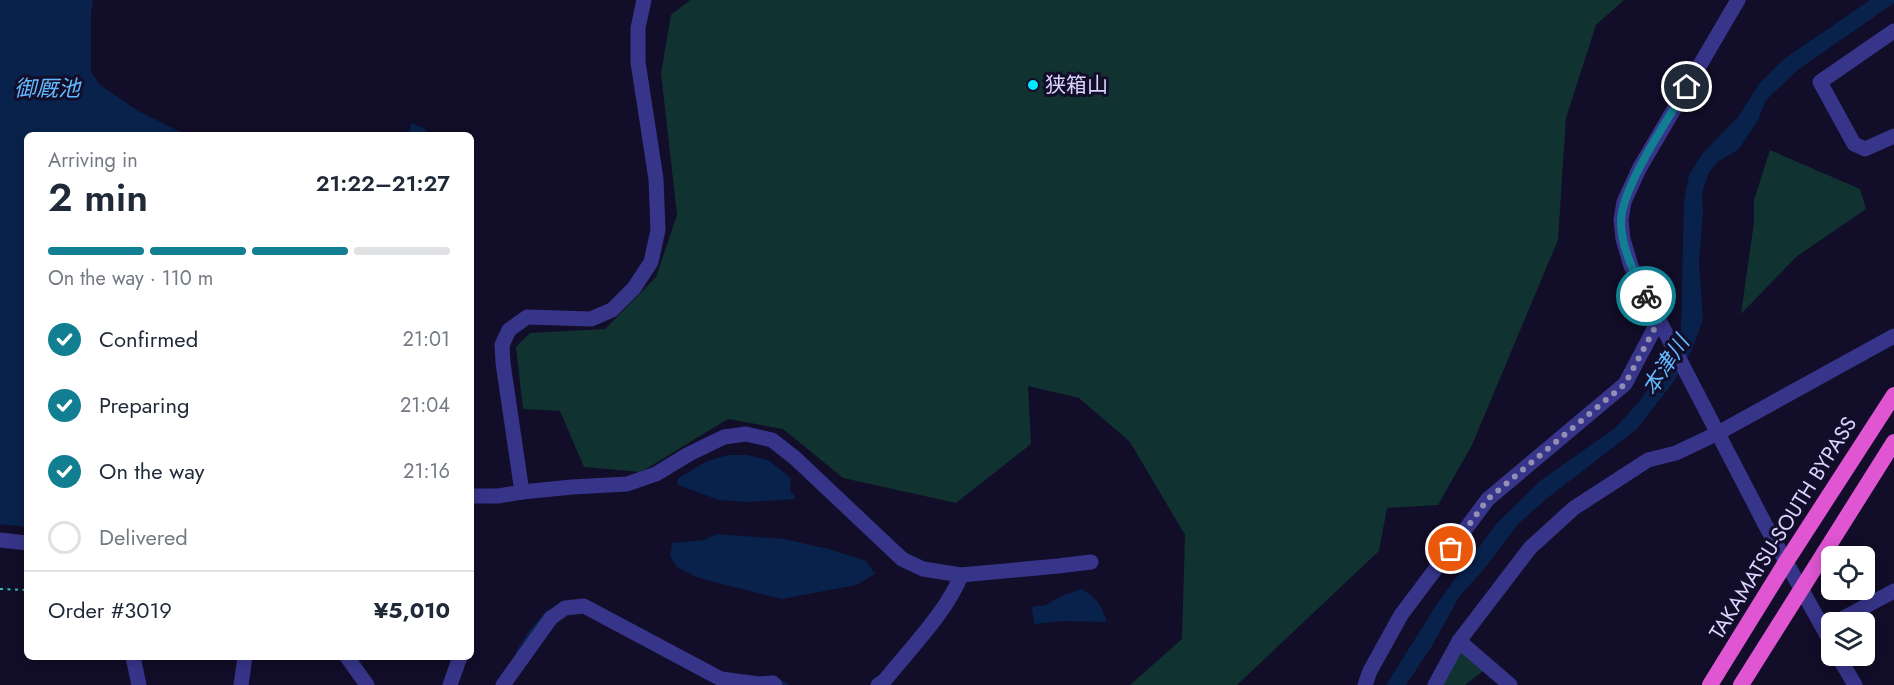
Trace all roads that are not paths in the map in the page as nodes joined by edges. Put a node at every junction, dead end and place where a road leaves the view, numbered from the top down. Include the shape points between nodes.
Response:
1 (644, 0) edge
2 (1738, 0) edge
3 (1894, 31) edge
4 (1894, 136) edge
5 (1660, 323) junction
6 (1894, 336) edge
7 (1894, 395) edge
8 (1718, 433) junction
9 (1894, 442) edge
10 (522, 492) junction
11 (474, 496) edge
12 (0, 540) edge
13 (24, 543) edge
14 (1090, 561) dead end
15 (1786, 562) junction
16 (961, 575) junction
17 (1802, 590) junction
18 (1894, 591) edge
19 (1856, 612) edge
20 (1821, 614) edge
21 (1459, 641) junction
22 (134, 660) edge
23 (245, 660) edge
24 (349, 660) edge
25 (459, 660) edge
26 (1844, 666) edge
27 (139, 685) edge
28 (241, 685) edge
29 (368, 685) edge
30 (450, 685) edge
31 (503, 685) edge
32 (759, 685) edge
33 (776, 685) edge
34 (878, 685) edge
35 (1365, 685) edge
36 (1435, 685) edge
37 (1510, 685) edge
38 (1710, 685) edge
39 (1741, 685) edge
40 (1855, 685) edge

1 - 10 street via 638,28 638,62 656,179 658,230 651,262 612,310 591,319 527,317 508,330 502,345 503,363
2 - 5 street via 1639,169 1624,202 1621,220 1627,255
3 - 4 street via 1820,82 1854,144 1865,149
5 - 8 street
5 - 35 street via 1625,384 1488,499 1401,615
6 - 8 street
7 - 15 highway, TAKAMATSU-SOUTH BYPASS
8 - 15 street
8 - 21 street via 1676,453 1648,460 1574,508 1530,548
9 - 17 highway
10 - 11 street
10 - 16 street via 627,484 656,474 724,437 747,434 772,440 795,458 902,559 922,569
12 - 13 street
14 - 16 street
15 - 17 street
15 - 38 highway, TAKAMATSU-SOUTH BYPASS
16 - 34 street via 944,606
17 - 20 street
17 - 39 highway
18 - 19 street
21 - 36 street
21 - 37 street
22 - 27 street
23 - 28 street
24 - 29 street
25 - 30 street
26 - 40 street
31 - 32 street via 551,618 565,608 584,606 721,679
32 - 33 street

